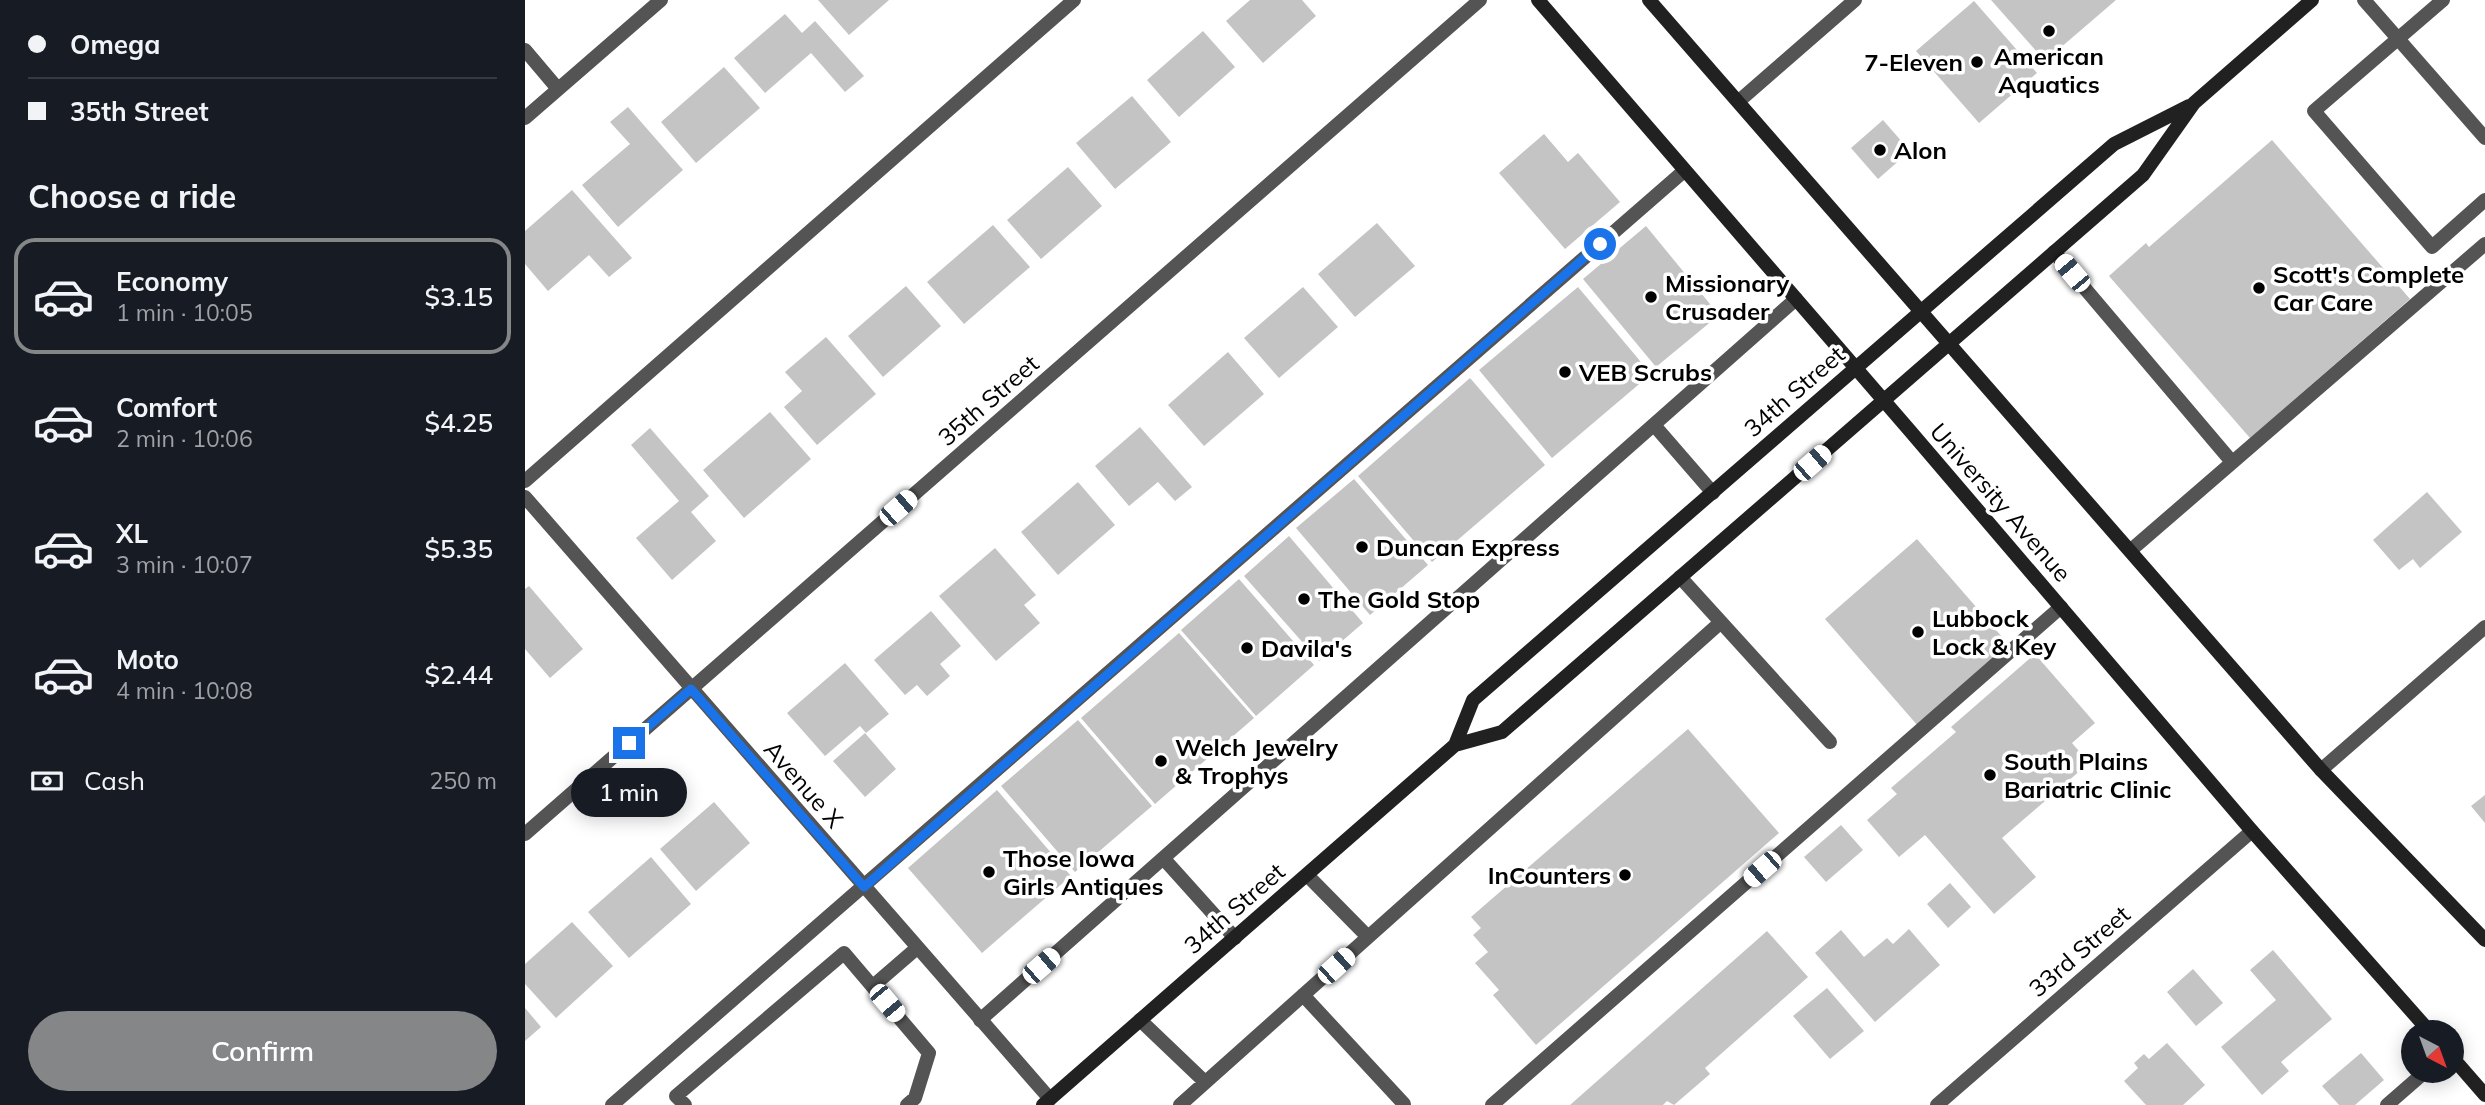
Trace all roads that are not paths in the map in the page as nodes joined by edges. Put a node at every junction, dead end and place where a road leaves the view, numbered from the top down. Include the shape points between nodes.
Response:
1 (660, 0) edge
2 (1074, 0) edge
3 (1480, 0) edge
4 (1538, 0) edge
5 (1649, 0) edge
6 (1855, 0) edge
7 (2312, 0) edge
8 (2364, 0) edge
9 (2443, 0) edge
10 (2398, 38) junction
11 (525, 50) edge
12 (558, 89) junction
13 (1739, 101) junction
14 (2194, 103) junction
15 (525, 118) edge
16 (2485, 138) edge
17 (1684, 171) junction
18 (2485, 200) edge
19 (2485, 244) edge
20 (2054, 252) junction
21 (1796, 299) junction
22 (1923, 311) junction
23 (1951, 343) junction
24 (1856, 367) junction
25 (1884, 400) junction
26 (1654, 425) junction
27 (2232, 462) junction
28 (525, 481) edge
29 (1713, 493) junction
30 (525, 497) edge
31 (2131, 550) junction
32 (1680, 577) junction
33 (2061, 607) junction
34 (1721, 622) junction
35 (2485, 627) edge
36 (691, 689) junction
37 (1829, 742) dead end
38 (1455, 745) junction
39 (2321, 770) junction
40 (2252, 831) junction
41 (525, 834) edge
42 (1164, 859) junction
43 (1307, 875) junction
44 (864, 887) junction
45 (1368, 937) junction
46 (1234, 938) junction
47 (2485, 940) edge
48 (917, 948) junction
49 (873, 986) junction
50 (1303, 995) junction
51 (980, 1020) junction
52 (1140, 1020) junction
53 (2419, 1020) edge
54 (2464, 1071) edge
55 (1205, 1082) junction
56 (2412, 1083) edge
57 (2485, 1095) edge
58 (1047, 1102) edge
59 (914, 1103) edge
60 (1404, 1104) edge
61 (612, 1105) edge
62 (685, 1105) edge
63 (1180, 1105) edge
64 (1492, 1105) edge
65 (1937, 1105) edge
66 (2387, 1105) edge

1 - 12 street
2 - 28 street
3 - 36 street, 35th Street
4 - 17 main road, University Avenue
5 - 13 main road
6 - 13 street
7 - 14 main road, 34th Street
8 - 10 street
9 - 10 street
10 - 16 street
10 - 18 street via 2313,111 2432,247
11 - 12 street
12 - 15 street
13 - 22 main road
14 - 20 main road, 34th Street via 2143,175
14 - 22 main road, 34th Street via 2115,144
17 - 21 main road, University Avenue
17 - 44 street
19 - 27 street
20 - 23 main road, 34th Street
20 - 27 street
21 - 24 main road, University Avenue
21 - 26 street
22 - 23 main road
22 - 24 main road, 34th Street
23 - 25 main road, 34th Street
23 - 31 main road
24 - 25 main road, University Avenue
24 - 29 main road, 34th Street
25 - 32 main road, 34th Street
25 - 33 main road, University Avenue
26 - 29 street
26 - 42 street
27 - 31 street
29 - 38 main road, 34th Street via 1473,700
30 - 36 street, Avenue X
31 - 39 main road
32 - 34 street
32 - 38 main road, 34th Street via 1502,732
33 - 40 main road, University Avenue
33 - 64 street
34 - 37 street
34 - 45 street
35 - 39 street
36 - 41 street, 35th Street
36 - 44 street, Avenue X
38 - 43 main road, 34th Street
39 - 47 main road
40 - 53 main road, University Avenue
40 - 65 street, 33rd Street
42 - 46 street
42 - 51 street
43 - 45 street
43 - 46 main road, 34th Street
44 - 48 street, Avenue X
44 - 61 street
45 - 50 street
46 - 52 main road, 34th Street
48 - 49 street
48 - 51 street, Avenue X
49 - 59 street via 929,1053
49 - 62 street via 844,953 676,1096
50 - 55 street
50 - 60 street
51 - 58 street, Avenue X
52 - 55 street
52 - 58 main road, 34th Street
54 - 57 main road
55 - 63 street
56 - 66 street

